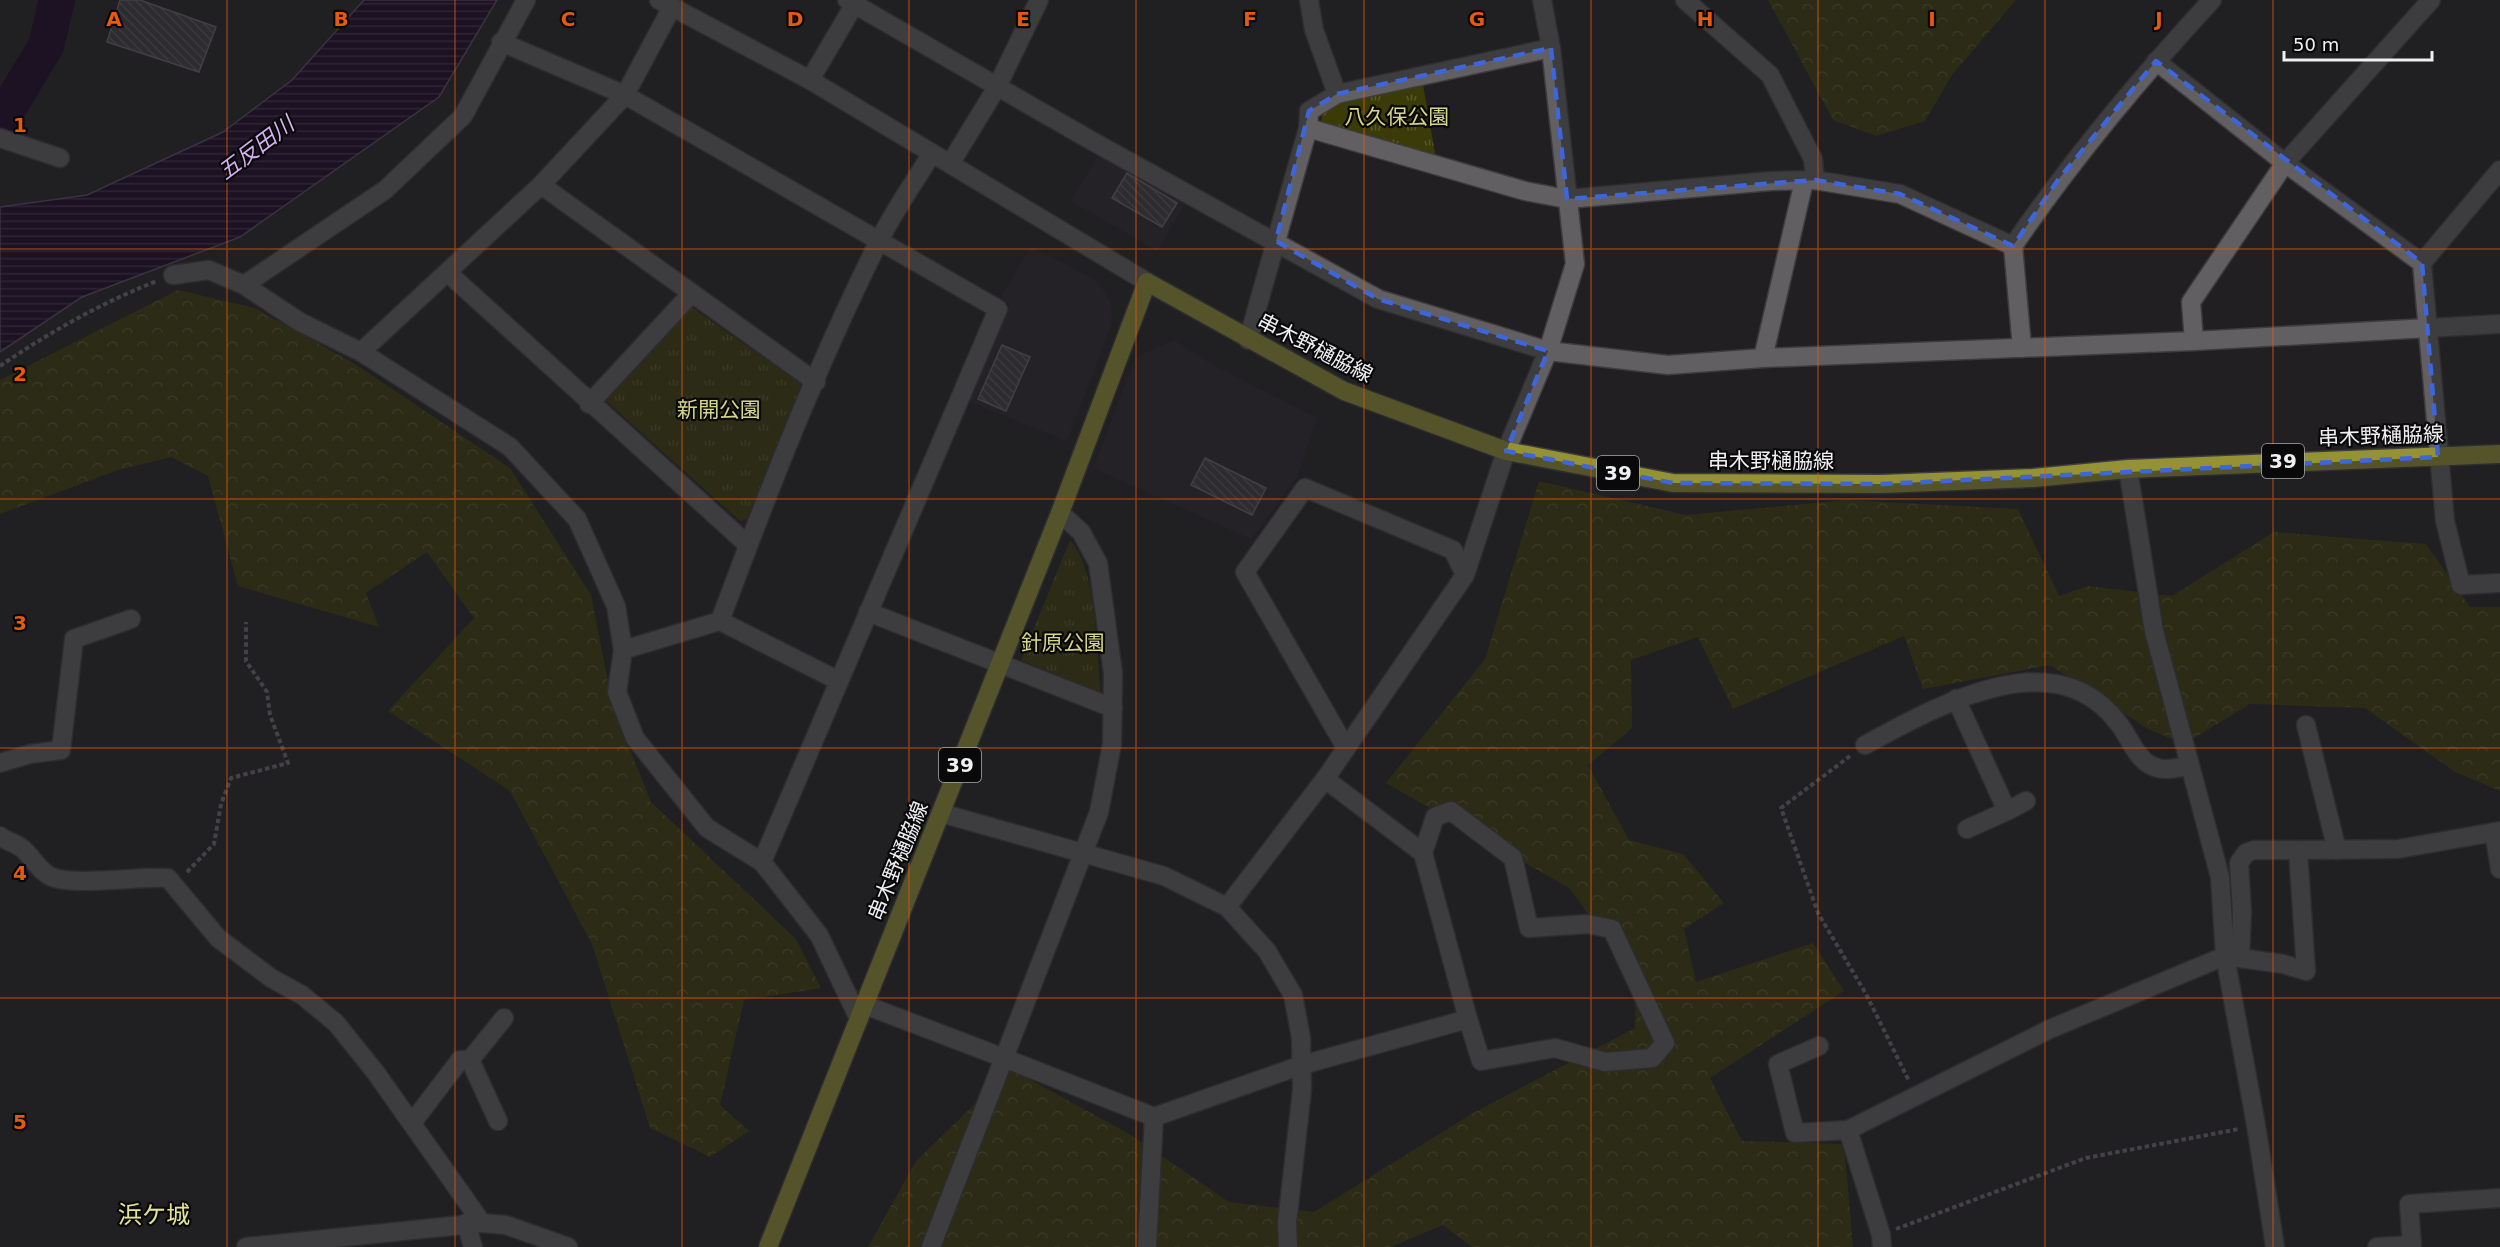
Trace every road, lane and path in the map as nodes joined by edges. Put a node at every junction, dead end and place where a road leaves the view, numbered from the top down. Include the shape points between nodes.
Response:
1 (526, 0) edge
2 (1039, 0) edge
3 (1310, 0) edge
4 (1542, 0) edge
5 (1685, 0) edge
6 (2212, 0) edge
7 (2432, 0) edge
8 (853, 1) edge
9 (666, 3) edge
10 (501, 42) junction
11 (1551, 48) junction
12 (2156, 61) junction
13 (810, 80) junction
14 (997, 87) junction
15 (1336, 94) junction
16 (625, 95) junction
17 (1308, 128) junction
18 (0, 138) edge
19 (932, 153) junction
20 (60, 158) dead end
21 (2285, 163) junction
22 (950, 164) junction
23 (2500, 170) edge
24 (1809, 181) junction
25 (541, 185) junction
26 (1567, 199) junction
27 (1276, 241) junction
28 (878, 242) junction
29 (2013, 246) junction
30 (2422, 263) junction
31 (448, 273) junction
32 (173, 275) joint
33 (1147, 282) junction
34 (244, 285) junction
35 (692, 294) junction
36 (2500, 324) edge
37 (2426, 328) junction
38 (1248, 340) junction
39 (2193, 341) junction
40 (2022, 348) junction
41 (1548, 351) junction
42 (361, 352) junction
43 (1763, 358) junction
44 (0, 366) edge
45 (816, 382) junction
46 (589, 404) junction
47 (1506, 451) junction
48 (2500, 454) edge
49 (2438, 457) junction
50 (2128, 469) junction
51 (1060, 513) junction
52 (748, 545) junction
53 (1464, 575) junction
54 (2500, 583) edge
55 (868, 612) junction
56 (131, 619) dead end
57 (720, 621) junction
58 (246, 622) dead end
59 (623, 650) junction
60 (1000, 664) junction
61 (839, 681) junction
62 (1956, 699) junction
63 (1113, 708) junction
64 (2306, 725) dead end
65 (1865, 745) joint
66 (1346, 748) junction
67 (0, 763) edge
68 (2190, 766) junction
69 (1325, 779) junction
70 (2025, 801) dead end
71 (2007, 811) junction
72 (941, 813) junction
73 (1967, 829) dead end
74 (2497, 832) edge
75 (0, 836) edge
76 (2298, 850) junction
77 (2337, 850) junction
78 (1084, 851) junction
79 (1423, 853) junction
80 (762, 862) junction
81 (2500, 869) edge
82 (174, 885) junction
83 (1227, 907) junction
84 (2232, 957) junction
85 (862, 1012) junction
86 (504, 1018) dead end
87 (1468, 1019) junction
88 (1820, 1046) dead end
89 (1004, 1058) junction
90 (470, 1060) junction
91 (1302, 1065) junction
92 (1917, 1096) junction
93 (1154, 1117) junction
94 (498, 1121) dead end
95 (412, 1123) junction
96 (2256, 1125) junction
97 (1848, 1130) junction
98 (2500, 1198) edge
99 (474, 1223) junction
100 (1882, 1241) edge
101 (246, 1247) edge
102 (473, 1247) edge
103 (568, 1247) edge
104 (768, 1247) edge
105 (931, 1247) edge
106 (1148, 1247) edge
107 (1288, 1247) edge
108 (2275, 1247) edge
109 (2377, 1247) edge

1 - 10 street
2 - 14 street
3 - 15 street via 1314,30
4 - 11 street
5 - 24 street via 1770,75 1813,159
6 - 12 street
7 - 21 street
8 - 13 street
8 - 14 street
9 - 13 street
9 - 16 street
10 - 16 street
10 - 34 street via 463,116 385,190
11 - 15 street
11 - 26 street
12 - 21 street
12 - 29 street via 2058,180
13 - 19 street
14 - 22 street
14 - 27 street
15 - 17 street via 1309,111
16 - 25 street
16 - 28 street
17 - 26 street via 1524,191
17 - 27 street
18 - 20 street
19 - 22 street
19 - 28 street
21 - 30 street
21 - 39 street via 2191,303
22 - 33 street
23 - 30 street
24 - 26 street
24 - 29 street via 1900,194
24 - 43 street
25 - 31 street
25 - 35 street
26 - 41 street via 1575,264
27 - 38 street
27 - 41 street via 1378,299
28 - 45 street
28 - 55 street via 998,309
29 - 40 street
30 - 37 street
31 - 42 street
31 - 46 street
32 - 34 street via 208,270
32 - 44 path via 114,298
33 - 38 main road, 串木野樋脇線 / 39
33 - 51 main road, 串木野樋脇線 / 39
34 - 42 street via 300,322
35 - 45 street
35 - 46 street
36 - 37 street
37 - 39 street
37 - 49 street
38 - 47 main road, 串木野樋脇線 / 39 via 1344,391
39 - 40 street
40 - 43 street
41 - 43 street via 1668,365
41 - 47 street
42 - 59 street via 510,447 577,519 616,606
45 - 52 street
46 - 52 street
47 - 50 main road, 串木野樋脇線 / 39 via 1673,483 1882,484
47 - 53 street
48 - 49 main road, 串木野樋脇線 / 39
49 - 50 main road, 串木野樋脇線 / 39
49 - 54 street via 2445,521 2461,585
50 - 68 street via 2154,631
51 - 60 main road, 串木野樋脇線 / 39
51 - 63 street via 1081,532 1098,563 1113,673
52 - 57 street
53 - 66 street
53 - 66 street via 1453,550 1305,488 1245,572
55 - 60 street
55 - 61 street
56 - 67 street via 74,639 61,750
57 - 59 street
57 - 61 street
58 - 82 path via 246,661 267,692 270,715 288,763 231,778 221,804 214,844
59 - 80 street via 617,692 635,738 707,828
60 - 63 street
60 - 72 main road, 串木野樋脇線 / 39
61 - 80 street
62 - 65 street
62 - 68 street via 2036,682 2068,686 2096,700 2119,723 2137,754 2157,768
62 - 71 street
63 - 78 street via 1106,783
64 - 77 street
65 - 92 path via 1781,808 1818,913 1866,994
66 - 69 street
68 - 84 street via 2220,877
69 - 79 street
69 - 83 street
70 - 71 street
71 - 73 street
72 - 78 street
72 - 85 main road, 串木野樋脇線 / 39
74 - 77 street via 2398,849
74 - 81 street
75 - 82 street via 23,849 51,876 66,881 146,876 168,878
76 - 77 street
76 - 84 street via 2254,850 2239,863 2242,912
76 - 84 street via 2306,970
78 - 83 street via 1164,876
78 - 89 street
79 - 87 street
79 - 87 street via 1435,817 1451,811 1513,858 1529,928 1588,924 1612,929 1665,1043 1652,1058 1605,1062 1555,1048 1481,1061
80 - 85 street via 819,935
82 - 95 street via 218,938 271,978 303,995 336,1023
83 - 91 street via 1267,951 1293,995
84 - 92 street via 2050,1029
84 - 96 street
85 - 89 street
85 - 104 main road, 串木野樋脇線 / 39
86 - 90 street
87 - 91 street
88 - 97 street via 1778,1064 1795,1133
89 - 93 street
89 - 105 street
90 - 94 street
90 - 95 street via 460,1060
91 - 93 street
91 - 107 street
92 - 97 street
93 - 106 street
95 - 99 street
96 - 100 path via 2086,1158
96 - 108 street
97 - 100 street
98 - 109 street via 2409,1204 2412,1245
99 - 101 street
99 - 102 street
99 - 103 street via 506,1225

